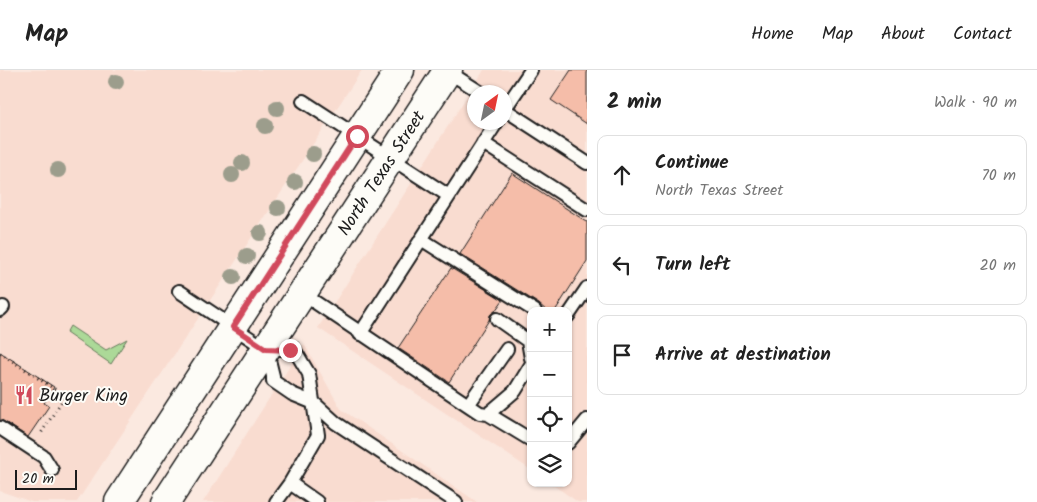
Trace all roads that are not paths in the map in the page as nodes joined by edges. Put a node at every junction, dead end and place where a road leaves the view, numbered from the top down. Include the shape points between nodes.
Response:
1 (400, 70) edge
2 (448, 70) edge
3 (531, 70) edge
4 (470, 85) edge
5 (512, 98) edge
6 (303, 101) dead end
7 (512, 114) edge
8 (492, 130) edge
9 (357, 136) junction
10 (483, 143) junction
11 (391, 158) junction
12 (587, 163) edge
13 (449, 196) junction
14 (587, 210) edge
15 (421, 239) junction
16 (587, 288) edge
17 (179, 291) dead end
18 (303, 294) junction
19 (529, 307) edge
20 (572, 310) edge
21 (496, 319) dead end
22 (233, 327) junction
23 (360, 334) junction
24 (266, 349) junction
25 (507, 349) dead end
26 (530, 352) edge
27 (527, 372) edge
28 (314, 403) junction
29 (468, 405) junction
30 (488, 414) junction
31 (587, 420) edge
32 (0, 428) edge
33 (527, 438) edge
34 (569, 442) edge
35 (52, 470) dead end
36 (290, 483) junction
37 (120, 502) edge
38 (166, 502) edge
39 (276, 502) edge
40 (317, 502) edge
41 (456, 502) edge

1 - 9 main road
2 - 4 lane
2 - 11 main road, North Texas Street
3 - 5 lane
6 - 9 lane
7 - 12 lane
8 - 10 lane
9 - 11 lane
9 - 22 main road
10 - 13 lane
10 - 14 lane
11 - 13 lane
11 - 18 main road, North Texas Street
13 - 15 lane
15 - 19 lane
15 - 23 lane
16 - 20 lane
17 - 22 lane
18 - 23 lane
18 - 24 main road, North Texas Street
21 - 26 lane via 528,341
22 - 24 lane
22 - 37 main road
23 - 29 lane
24 - 28 lane via 273,381
24 - 28 lane via 294,349 309,374
24 - 38 main road, North Texas Street
25 - 29 lane
27 - 30 lane via 515,391
28 - 36 lane via 318,435
28 - 41 lane via 336,423
29 - 30 lane
30 - 33 lane
31 - 34 lane
32 - 35 lane via 44,457
36 - 39 lane
36 - 40 lane

